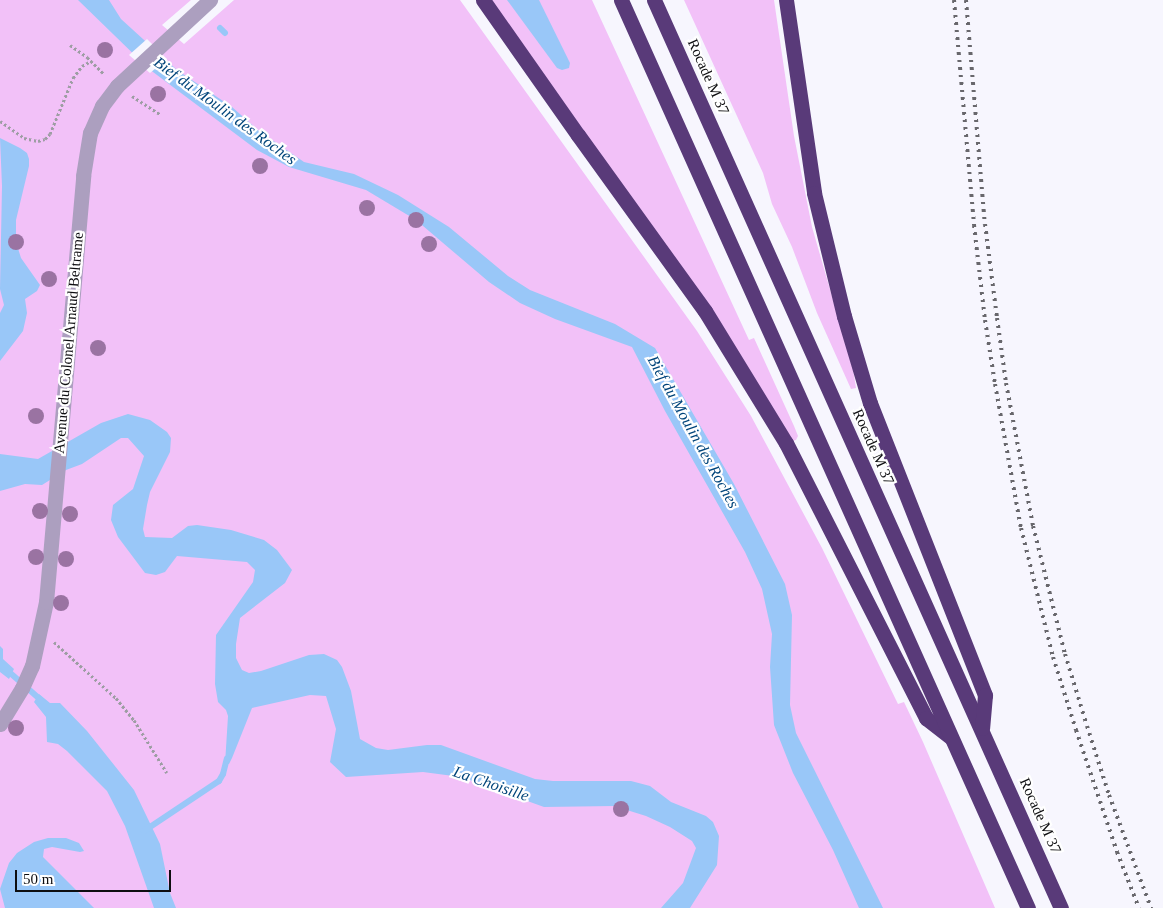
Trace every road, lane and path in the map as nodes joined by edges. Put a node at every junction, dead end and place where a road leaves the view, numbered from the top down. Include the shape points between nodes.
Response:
1 (210, 0) edge
2 (483, 0) edge
3 (621, 0) edge
4 (654, 0) edge
5 (786, 0) edge
6 (70, 46) dead end
7 (90, 61) junction
8 (108, 77) dead end
9 (0, 121) edge
10 (60, 647) dead end
11 (0, 724) edge
12 (982, 730) junction
13 (954, 740) junction
14 (167, 773) dead end
15 (1028, 908) edge
16 (1062, 908) edge

1 - 11 street, Avenue du Colonel Arnaud Beltrame via 117,86 102,106 90,133 83,176 46,602 36,654 23,685
2 - 13 highway via 705,311 786,443 926,718
3 - 13 highway
4 - 12 highway, Rocade M 37
5 - 12 highway via 814,193 844,316 870,403 985,695
6 - 7 path
7 - 8 path
7 - 9 path via 74,78 45,139 24,138
10 - 14 path via 116,698 134,720
12 - 16 highway, Rocade M 37
13 - 15 highway

